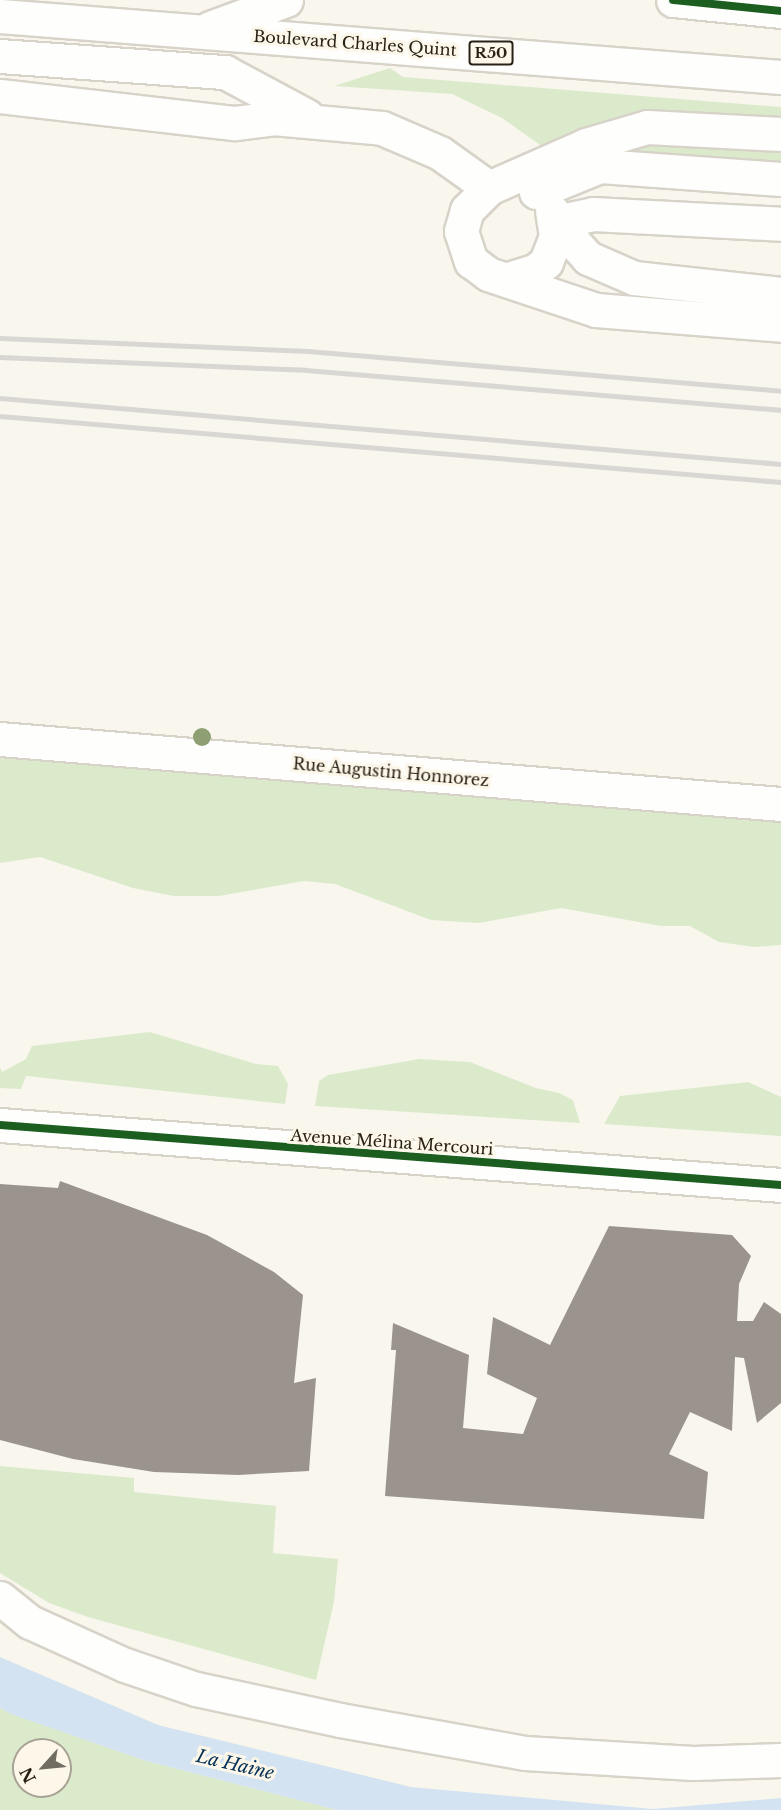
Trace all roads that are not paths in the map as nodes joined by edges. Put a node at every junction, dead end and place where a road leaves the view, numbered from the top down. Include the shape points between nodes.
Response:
1 (286, 0) edge
2 (673, 0) edge
3 (781, 11) edge
4 (0, 16) edge
5 (200, 32) junction
6 (0, 56) edge
7 (781, 77) edge
8 (0, 96) edge
9 (327, 126) junction
10 (781, 134) edge
11 (781, 179) edge
12 (489, 188) junction
13 (536, 192) junction
14 (555, 222) junction
15 (781, 224) edge
16 (508, 279) junction
17 (781, 294) edge
18 (781, 326) edge
19 (0, 739) edge
20 (781, 804) edge
21 (0, 1125) edge
22 (781, 1185) edge
23 (0, 1598) edge
24 (781, 1760) edge

1 - 5 main road
2 - 3 main road
4 - 5 main road, Boulevard Charles Quint / R50
5 - 7 main road, Boulevard Charles Quint / R50
6 - 9 main road via 225,72
8 - 9 main road via 235,123 273,118
9 - 12 main road via 382,128 440,153
10 - 12 main road via 647,127 586,145
11 - 13 main road via 600,166
12 - 13 main road via 513,184
12 - 16 main road via 467,210 462,241 479,268
13 - 14 main road
14 - 15 main road via 593,214
14 - 16 main road via 553,250 546,262 529,274
14 - 17 main road via 595,263 634,278
16 - 18 main road via 596,310
19 - 20 main road, Rue Augustin Honnorez
21 - 22 main road, Avenue Mélina Mercouri
23 - 24 main road via 30,1623 125,1665 196,1689 329,1718 525,1753 682,1763

